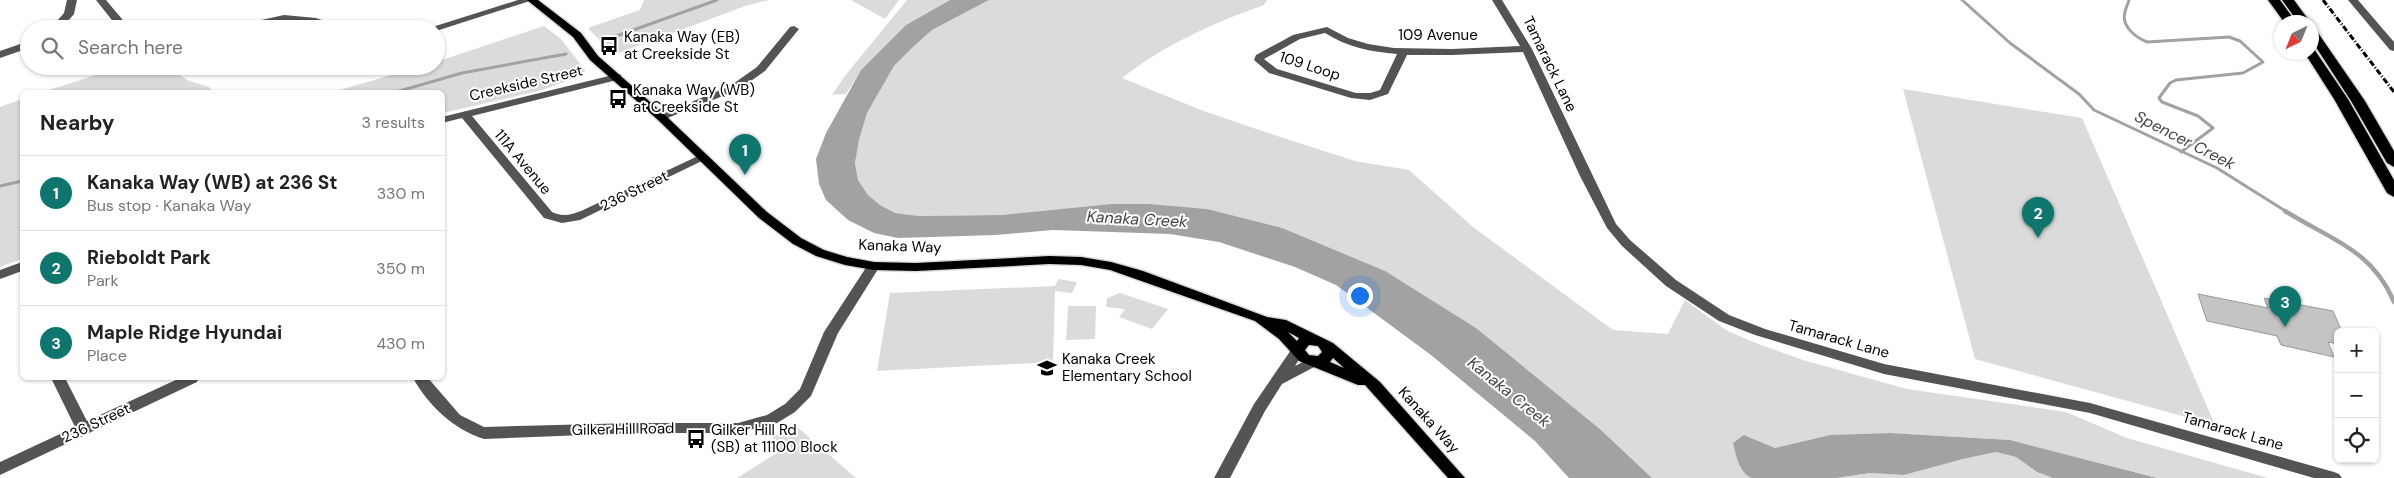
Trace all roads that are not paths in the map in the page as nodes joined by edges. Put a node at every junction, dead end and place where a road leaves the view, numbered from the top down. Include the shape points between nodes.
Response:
1 (72, 0) edge
2 (101, 0) edge
3 (530, 0) edge
4 (1498, 0) edge
5 (2274, 0) edge
6 (2288, 0) edge
7 (2353, 0) edge
8 (2285, 15) edge
9 (2299, 15) edge
10 (63, 20) edge
11 (117, 20) edge
12 (269, 20) edge
13 (315, 20) edge
14 (445, 25) edge
15 (1328, 29) joint
16 (794, 30) dead end
17 (2319, 43) edge
18 (20, 47) edge
19 (2394, 48) edge
20 (1527, 49) junction
21 (1403, 52) junction
22 (0, 55) edge
23 (2315, 60) edge
24 (617, 78) junction
25 (464, 114) junction
26 (661, 117) junction
27 (445, 119) edge
28 (702, 158) junction
29 (2394, 163) edge
30 (2394, 193) edge
31 (565, 220) joint
32 (874, 266) junction
33 (20, 267) edge
34 (0, 275) edge
35 (1265, 321) junction
36 (1322, 343) junction
37 (1298, 350) junction
38 (1315, 361) junction
39 (59, 380) edge
40 (188, 380) edge
41 (422, 380) edge
42 (1280, 380) junction
43 (1375, 386) junction
44 (83, 428) junction
45 (0, 469) edge
46 (1224, 477) edge
47 (1456, 478) edge
48 (2334, 478) edge

1 - 10 street via 69,14
2 - 11 street
3 - 14 street
3 - 24 main road, Kanaka Way via 577,35 594,58
4 - 20 street, Tamarack Lane
5 - 8 highway
6 - 9 highway
7 - 19 street
12 - 13 street via 294,16
15 - 21 street, 109 Avenue via 1338,39
15 - 21 street, 109 Loop via 1297,37 1259,60 1273,71 1368,97 1384,92
16 - 26 street via 761,69 734,88
17 - 29 highway
18 - 22 street
20 - 21 street, 109 Avenue
20 - 48 street, Tamarack Lane via 1612,225 1631,248 1671,283 1724,318 1875,367 2090,408
23 - 30 highway
24 - 25 street, Creekside Street
24 - 26 main road, Kanaka Way
25 - 27 street, Creekside Street
25 - 31 street, 111A Avenue via 548,215
26 - 28 main road, Kanaka Way
28 - 31 street, 236 Street via 585,214
28 - 32 main road, Kanaka Way via 763,215 798,241 820,253
32 - 35 main road, Kanaka Way via 1049,260 1111,266
32 - 41 street, Gilker Hill Road via 831,332 806,392 790,408 772,419 738,428 634,428 496,434 476,431 462,425
33 - 34 street
35 - 36 main road, Kanaka Way via 1281,323
35 - 37 main road, Kanaka Way
36 - 37 main road via 1304,341
36 - 38 main road via 1328,355
36 - 43 main road, Kanaka Way
37 - 38 main road, Kanaka Way via 1304,358
37 - 42 street
38 - 42 street
38 - 43 main road, Kanaka Way
39 - 44 street
40 - 44 street, 236 Street
42 - 46 street via 1260,408
43 - 47 main road, Kanaka Way
44 - 45 street, 236 Street

